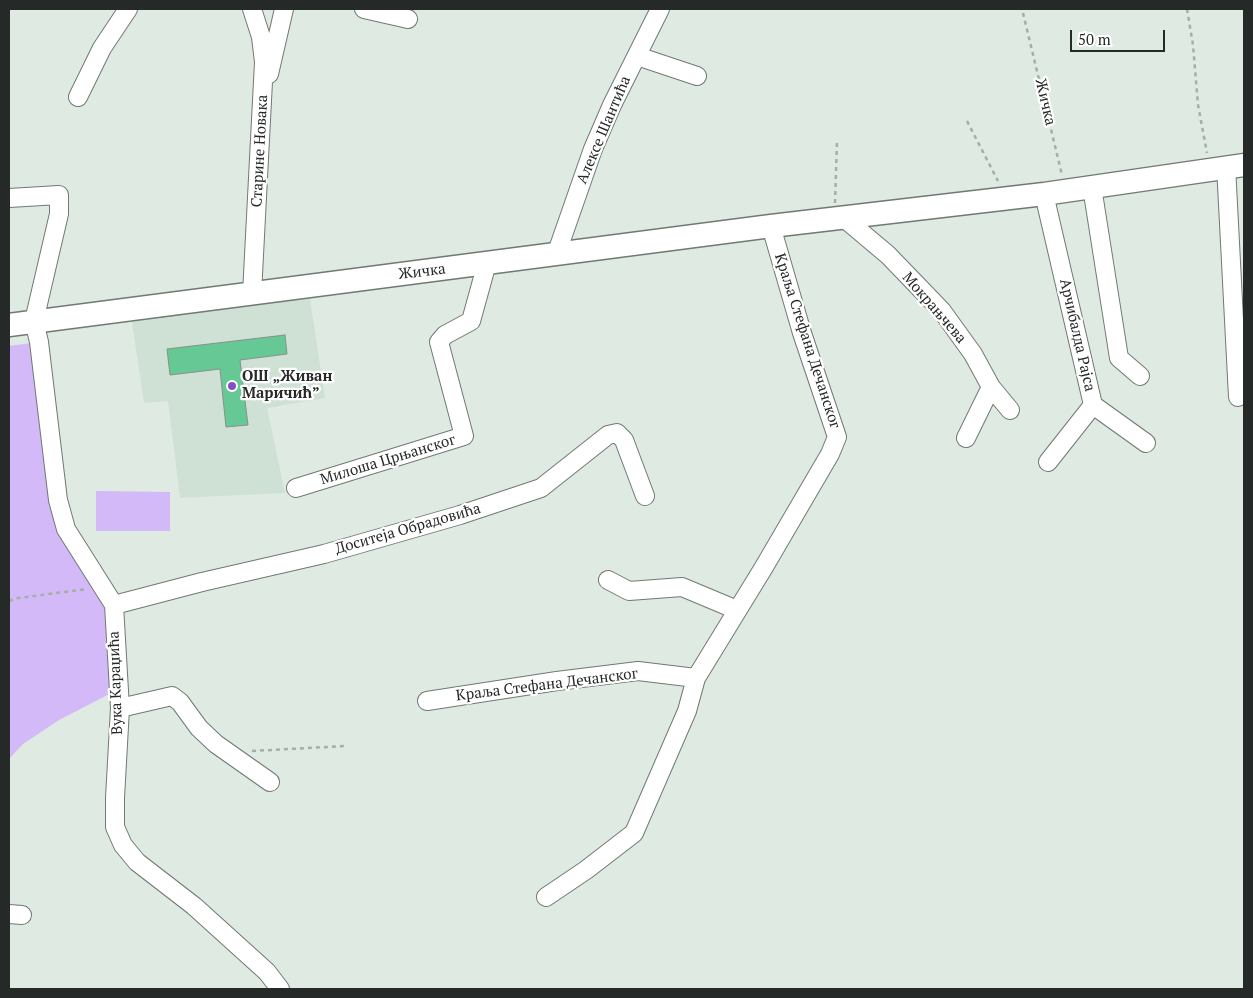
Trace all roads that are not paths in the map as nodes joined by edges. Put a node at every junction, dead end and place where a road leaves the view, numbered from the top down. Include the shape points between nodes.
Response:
1 (128, 9) edge
2 (252, 9) edge
3 (284, 9) edge
4 (291, 9) edge
5 (364, 9) edge
6 (660, 9) edge
7 (408, 20) dead end
8 (279, 34) junction
9 (637, 56) junction
10 (697, 76) dead end
11 (78, 97) dead end
12 (263, 98) junction
13 (1227, 167) edge
14 (1092, 187) junction
15 (1055, 192) junction
16 (9, 198) edge
17 (839, 219) junction
18 (771, 226) junction
19 (556, 255) junction
20 (487, 263) junction
21 (252, 294) junction
22 (34, 321) junction
23 (9, 325) edge
24 (1140, 376) dead end
25 (991, 387) junction
26 (1238, 397) dead end
27 (1093, 405) junction
28 (1010, 410) dead end
29 (966, 438) dead end
30 (1146, 442) dead end
31 (1048, 462) dead end
32 (296, 488) dead end
33 (645, 496) dead end
34 (608, 580) dead end
35 (114, 605) junction
36 (737, 610) junction
37 (696, 678) junction
38 (427, 701) dead end
39 (120, 708) junction
40 (270, 782) dead end
41 (546, 897) dead end
42 (280, 989) edge

1 - 11 street via 102,48
2 - 12 street, Старине Новака via 263,54
3 - 8 street
4 - 8 street via 287,27
5 - 7 street
6 - 9 street, Алексе Шантића
8 - 12 street
9 - 10 street
9 - 19 street, Алексе Шантића via 590,156
12 - 21 street, Старине Новака
13 - 14 main road, Жичка
13 - 26 street
14 - 15 main road, Жичка
14 - 24 street via 1119,358
15 - 17 main road, Жичка
15 - 27 street, Арчибалда Рајса
16 - 22 street via 59,195 59,214
17 - 18 main road, Жичка
17 - 25 street, Мокрањчева via 888,255 942,311 973,354
18 - 19 main road, Жичка
18 - 36 street, Краља Стефана Дечанског via 837,437
19 - 20 main road, Жичка
20 - 21 main road, Жичка
20 - 32 street, Милоша Црњанског via 471,321 439,342 464,436
21 - 22 main road, Жичка
22 - 23 main road, Жичка
22 - 35 street via 58,500 66,529
25 - 28 street, Мокрањчева
25 - 29 street
27 - 30 street
27 - 31 street, Арчибалда Рајса
33 - 35 street, Доситеја Обрадовића via 624,440 617,433 608,435 541,488 324,554
34 - 36 street via 629,591 682,587
35 - 39 street, Вука Караџића
36 - 37 street, Краља Стефана Дечанског
37 - 38 street, Краља Стефана Дечанског via 638,671
37 - 41 street, Краља Стефана Дечанског via 687,711 634,833
39 - 40 street via 172,696 216,744
39 - 42 street, Вука Караџића via 115,826 123,845 137,862 194,906 267,972

